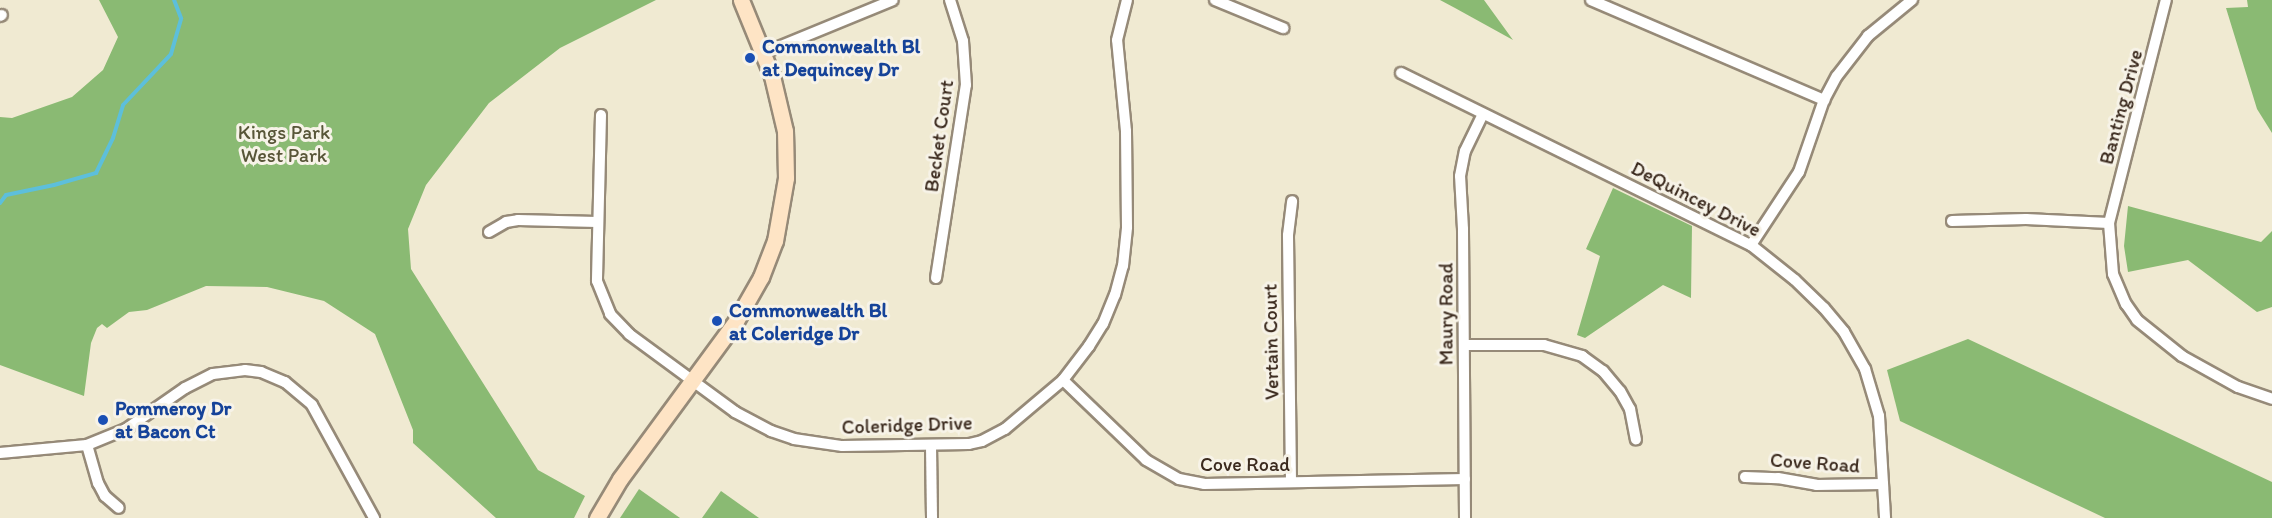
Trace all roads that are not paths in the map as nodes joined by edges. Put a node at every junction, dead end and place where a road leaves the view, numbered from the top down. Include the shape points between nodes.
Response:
1 (741, 0) edge
2 (893, 0) edge
3 (950, 0) edge
4 (1127, 0) edge
5 (1215, 0) edge
6 (1591, 0) edge
7 (1912, 0) edge
8 (2166, 0) edge
9 (1283, 28) dead end
10 (764, 52) junction
11 (1401, 73) dead end
12 (1824, 100) junction
13 (1483, 114) junction
14 (601, 115) dead end
15 (1292, 201) dead end
16 (1952, 220) dead end
17 (597, 222) junction
18 (2109, 223) junction
19 (489, 231) dead end
20 (1751, 245) junction
21 (936, 278) dead end
22 (1465, 345) junction
23 (1063, 380) junction
24 (692, 381) junction
25 (2272, 399) edge
26 (1636, 439) dead end
27 (87, 445) junction
28 (931, 446) junction
29 (0, 453) edge
30 (1745, 477) dead end
31 (1465, 479) junction
32 (1291, 482) junction
33 (1883, 484) junction
34 (119, 508) dead end
35 (374, 518) edge
36 (597, 518) edge
37 (932, 518) edge
38 (1465, 518) edge
39 (1884, 518) edge

1 - 10 street
2 - 10 street
3 - 21 street, Becket Court via 963,41 966,85
4 - 23 street, Coleridge Drive via 1117,40 1126,131 1127,227 1123,266 1103,324
5 - 9 street
6 - 12 street
7 - 12 street via 1868,36 1846,62
8 - 18 street, Banting Drive
10 - 24 street via 785,131 786,178 780,221 752,296
11 - 13 street, DeQuincey Drive
12 - 20 street via 1799,172
13 - 20 street, DeQuincey Drive
13 - 22 street, Maury Road via 1466,151 1460,176
14 - 17 street, Coleridge Drive
15 - 32 street, Vertain Court via 1288,235
16 - 18 street
17 - 19 street via 518,220
17 - 24 street, Coleridge Drive via 597,281 610,314 629,334
18 - 25 street, Banting Drive via 2113,274 2138,320 2182,356 2238,387
20 - 33 street, DeQuincey Drive via 1824,308 1859,355 1879,416
22 - 26 street via 1544,345 1582,356 1603,371 1620,391 1630,409
22 - 31 street, Maury Road
23 - 28 street, Coleridge Drive via 993,436 969,444
23 - 32 street, Cove Road via 1162,472 1196,483
24 - 28 street, Coleridge Drive via 749,420 794,439 842,446
24 - 36 street via 620,479
27 - 29 street
27 - 34 street via 98,483 105,496
27 - 35 street via 126,429 184,388 213,374 261,372 285,382 312,405
28 - 37 street
30 - 33 street, Cove Road via 1816,485
31 - 32 street, Cove Road
31 - 38 street, Maury Road
33 - 39 street, DeQuincey Drive

